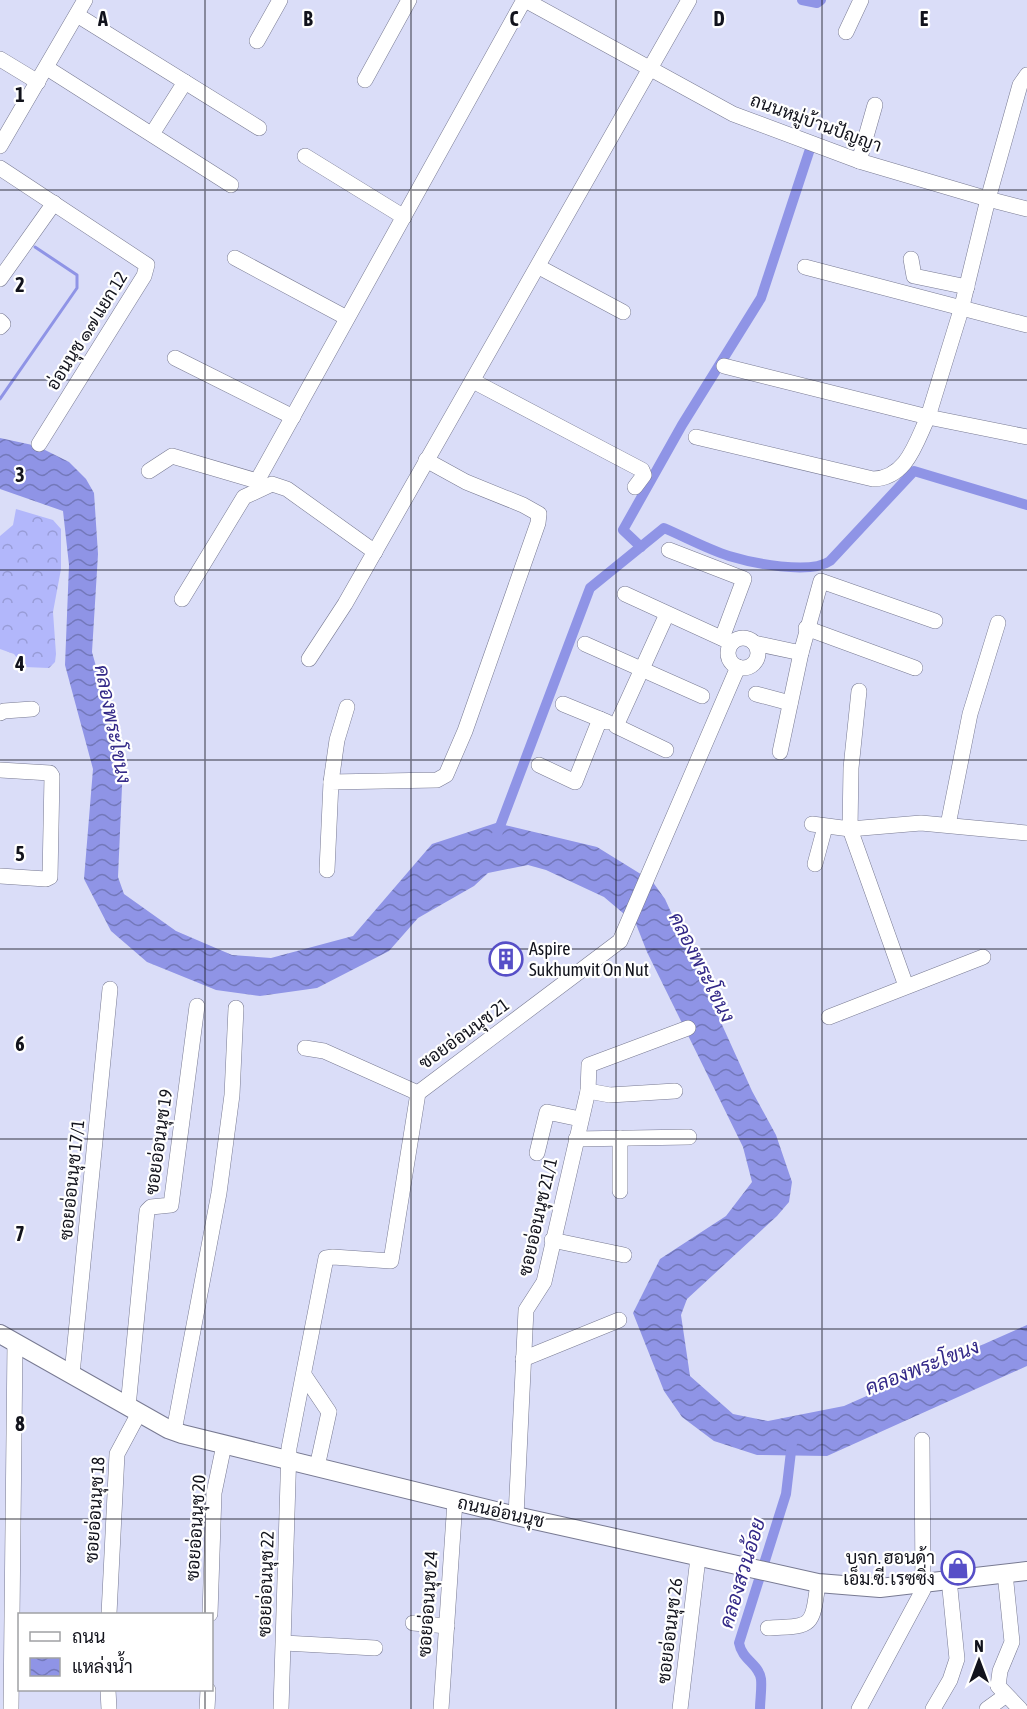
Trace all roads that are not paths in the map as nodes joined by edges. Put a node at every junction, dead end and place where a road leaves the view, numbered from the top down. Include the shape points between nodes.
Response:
1 (85, 0) edge
2 (280, 0) edge
3 (409, 0) edge
4 (524, 0) edge
5 (689, 0) edge
6 (861, 0) edge
7 (77, 15) junction
8 (846, 32) dead end
9 (257, 42) dead end
10 (0, 59) edge
11 (47, 68) junction
12 (652, 70) junction
13 (1027, 75) edge
14 (365, 80) dead end
15 (38, 82) junction
16 (185, 82) junction
17 (875, 105) dead end
18 (259, 128) dead end
19 (152, 134) junction
20 (0, 146) edge
21 (305, 156) dead end
22 (860, 161) junction
23 (0, 168) edge
24 (231, 185) dead end
25 (988, 199) junction
26 (54, 202) junction
27 (1027, 209) edge
28 (404, 217) junction
29 (235, 258) dead end
30 (911, 259) dead end
31 (539, 267) junction
32 (805, 267) dead end
33 (0, 279) edge
34 (967, 287) junction
35 (961, 310) junction
36 (623, 312) dead end
37 (347, 318) junction
38 (0, 321) edge
39 (1027, 325) edge
40 (0, 327) edge
41 (175, 358) dead end
42 (724, 366) dead end
43 (473, 381) junction
44 (292, 417) junction
45 (928, 417) junction
46 (696, 437) dead end
47 (1027, 437) edge
48 (39, 444) dead end
49 (426, 460) junction
50 (149, 471) dead end
51 (635, 487) dead end
52 (669, 550) dead end
53 (375, 552) junction
54 (625, 594) dead end
55 (182, 599) dead end
56 (667, 614) junction
57 (935, 621) dead end
58 (998, 623) dead end
59 (806, 628) junction
60 (727, 641) junction
61 (754, 643) junction
62 (585, 644) dead end
63 (801, 652) junction
64 (309, 659) dead end
65 (738, 667) junction
66 (642, 668) junction
67 (915, 668) dead end
68 (859, 691) dead end
69 (756, 693) dead end
70 (702, 696) dead end
71 (790, 703) junction
72 (563, 704) dead end
73 (347, 707) dead end
74 (32, 709) dead end
75 (0, 713) edge
76 (600, 719) junction
77 (615, 726) junction
78 (666, 750) dead end
79 (780, 752) dead end
80 (539, 765) dead end
81 (0, 770) edge
82 (331, 782) junction
83 (948, 825) junction
84 (850, 829) junction
85 (1027, 833) edge
86 (815, 864) dead end
87 (327, 870) dead end
88 (0, 876) edge
89 (983, 957) dead end
90 (906, 986) junction
91 (110, 989) dead end
92 (197, 1006) dead end
93 (236, 1008) dead end
94 (830, 1017) dead end
95 (688, 1028) dead end
96 (305, 1048) dead end
97 (588, 1091) junction
98 (675, 1091) dead end
99 (418, 1093) junction
100 (580, 1119) junction
101 (689, 1137) dead end
102 (620, 1138) junction
103 (576, 1139) junction
104 (537, 1153) dead end
105 (620, 1191) dead end
106 (552, 1240) junction
107 (624, 1255) dead end
108 (619, 1320) dead end
109 (7, 1343) edge
110 (523, 1359) junction
111 (72, 1374) junction
112 (304, 1375) junction
113 (7, 1408) edge
114 (134, 1413) junction
115 (174, 1431) junction
116 (922, 1440) dead end
117 (224, 1449) junction
118 (288, 1465) junction
119 (7, 1467) edge
120 (317, 1467) junction
121 (454, 1505) junction
122 (516, 1516) junction
123 (6, 1531) edge
124 (698, 1562) junction
125 (1027, 1571) edge
126 (1006, 1577) junction
127 (1027, 1580) edge
128 (949, 1583) junction
129 (924, 1586) junction
130 (817, 1587) junction
131 (6, 1593) edge
132 (109, 1613) edge
133 (210, 1613) edge
134 (413, 1623) dead end
135 (447, 1626) junction
136 (768, 1628) dead end
137 (284, 1643) junction
138 (375, 1648) dead end
139 (6, 1664) edge
140 (108, 1691) edge
141 (208, 1691) edge
142 (1005, 1696) junction
143 (11, 1709) edge
144 (109, 1709) edge
145 (207, 1709) edge
146 (282, 1709) edge
147 (441, 1709) edge
148 (680, 1709) edge
149 (859, 1709) edge
150 (933, 1709) edge
151 (987, 1709) edge
152 (1020, 1709) edge

1 - 7 street
2 - 9 street
3 - 14 street
4 - 12 street, ถนนหมู่บ้านปัญญา
4 - 28 street
5 - 12 street
6 - 8 street
7 - 11 street
7 - 16 street
10 - 15 street
11 - 15 street
11 - 19 street
12 - 22 street, ถนนหมู่บ้านปัญญา via 733,114
12 - 31 street
13 - 25 street via 1020,86
15 - 20 street
16 - 18 street
16 - 19 street
17 - 22 street
19 - 24 street
21 - 28 street
22 - 25 street, ถนนหมู่บ้านปัญญา
23 - 26 street, อ่อนนุช ๑๗ แยก 12
25 - 27 street, ถนนหมู่บ้านปัญญา
25 - 34 street
26 - 33 street
26 - 48 street, อ่อนนุช ๑๗ แยก 12 via 146,263 147,268
28 - 37 street
29 - 37 street
30 - 34 street via 914,276
31 - 36 street
31 - 43 street
32 - 35 street
34 - 35 street
35 - 39 street
35 - 45 street
37 - 44 street
38 - 40 street
41 - 44 street
42 - 45 street
43 - 49 street
43 - 51 street via 642,470 644,475
44 - 50 street via 257,481 172,456
45 - 46 street via 904,464 891,476 882,478
45 - 47 street
49 - 53 street
49 - 82 street via 537,513 534,537 465,731 444,778
52 - 60 street via 744,579
53 - 55 street via 287,489 272,484 244,497
53 - 64 street
54 - 56 street
56 - 60 street
56 - 66 street
57 - 59 street via 821,581
58 - 83 street via 970,714
59 - 63 street
59 - 67 street
60 - 61 street via 745,638
60 - 65 street via 728,657
61 - 63 street
61 - 65 street via 758,652 756,662 748,668
62 - 66 street
63 - 71 street
65 - 99 street, ซอยอ่อนนุช 21 via 620,941
66 - 70 street
66 - 77 street
68 - 84 street
69 - 71 street
71 - 79 street
72 - 76 street
73 - 82 street
74 - 75 street
76 - 77 street
76 - 80 street via 575,782
77 - 78 street
81 - 88 street via 52,776 50,877
82 - 87 street
83 - 84 street via 921,822
83 - 85 street
84 - 86 street via 818,826
84 - 90 street
89 - 90 street
90 - 94 street
91 - 111 street, ซอยอ่อนนุช 17/1
92 - 114 street, ซอยอ่อนนุช 19 via 171,1205 147,1211
93 - 115 street via 232,1095 219,1193
95 - 97 street, ซอยอ่อนนุช 21/1 via 591,1063
96 - 99 street via 324,1051
97 - 98 street via 610,1095
97 - 100 street, ซอยอ่อนนุช 21/1
99 - 112 street, ซอยอ่อนนุช 21 via 391,1261 326,1258
100 - 103 street, ซอยอ่อนนุช 21/1
100 - 104 street via 547,1112
101 - 102 street
102 - 103 street
102 - 105 street
103 - 106 street, ซอยอ่อนนุช 21/1
106 - 107 street
106 - 110 street, ซอยอ่อนนุช 21/1 via 544,1282 526,1311
108 - 110 street
109 - 111 main road, ถนนอ่อนนุช
109 - 113 street
109 - 114 main road, ถนนอ่อนนุช
110 - 122 street, ซอยอ่อนนุช 21/1
111 - 114 main road, ถนนอ่อนนุช
112 - 118 street, ซอยอ่อนนุช 21
112 - 120 street via 329,1412
113 - 119 street
114 - 115 main road, ถนนอ่อนนุช
114 - 117 main road, ถนนอ่อนนุช via 172,1439
114 - 132 street, ซอยอ่อนนุช 18 via 117,1454
115 - 117 main road, ถนนอ่อนนุช
116 - 129 street
117 - 118 main road, ถนนอ่อนนุช
117 - 133 street, ซอยอ่อนนุช 20 via 214,1493
118 - 120 main road, ถนนอ่อนนุช
118 - 121 main road, ถนนอ่อนนุช
118 - 137 street, ซอยอ่อนนุช 22
119 - 123 street
120 - 121 main road, ถนนอ่อนนุช
121 - 122 main road, ถนนอ่อนนุช
121 - 124 main road, ถนนอ่อนนุช
121 - 135 street, ซอยอ่อนนุช 24
122 - 124 main road, ถนนอ่อนนุช
123 - 131 street
124 - 130 main road, ถนนอ่อนนุช
124 - 148 street, ซอยอ่อนนุช 26
125 - 126 main road, ถนนอ่อนนุช
126 - 127 main road, ถนนอ่อนนุช
126 - 128 main road, ถนนอ่อนนุช
126 - 142 street via 1012,1642 998,1681
128 - 129 main road, ถนนอ่อนนุช
128 - 150 street via 957,1659
129 - 130 main road, ถนนอ่อนนุช
129 - 149 street
130 - 136 street via 813,1618 808,1623
131 - 139 street
134 - 135 street
135 - 147 street, ซอยอ่อนนุช 24
137 - 138 street
137 - 146 street, ซอยอ่อนนุช 22
139 - 143 street
140 - 144 street
141 - 145 street
142 - 151 street
142 - 152 street

